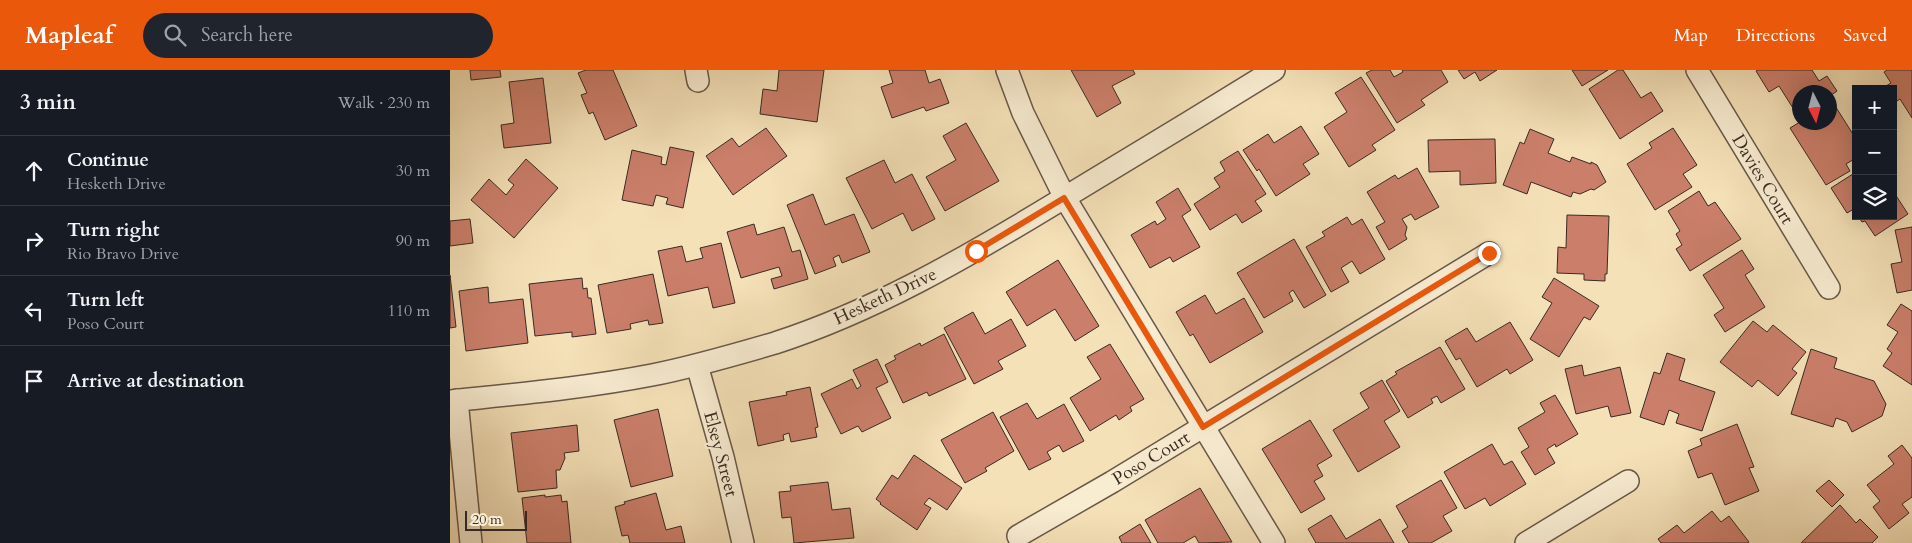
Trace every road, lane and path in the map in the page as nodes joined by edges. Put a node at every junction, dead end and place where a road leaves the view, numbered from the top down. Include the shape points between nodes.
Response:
1 (1007, 70) edge
2 (1274, 70) edge
3 (1696, 70) edge
4 (1064, 198) junction
5 (1489, 253) dead end
6 (1830, 288) dead end
7 (697, 365) junction
8 (453, 400) edge
9 (1203, 427) junction
10 (1628, 481) dead end
11 (1018, 536) dead end
12 (472, 543) edge
13 (743, 543) edge
14 (1274, 543) edge
15 (1526, 543) edge

1 - 4 street via 1023,113
2 - 4 street, Hesketh Drive
3 - 6 street, Davies Court
4 - 7 street, Hesketh Drive via 912,286 776,342
4 - 9 street
5 - 9 street, Poso Court
7 - 8 street, Hesketh Drive via 579,387
7 - 13 street, Elsey Street
8 - 12 street
9 - 11 street, Poso Court
9 - 14 street
10 - 15 street

